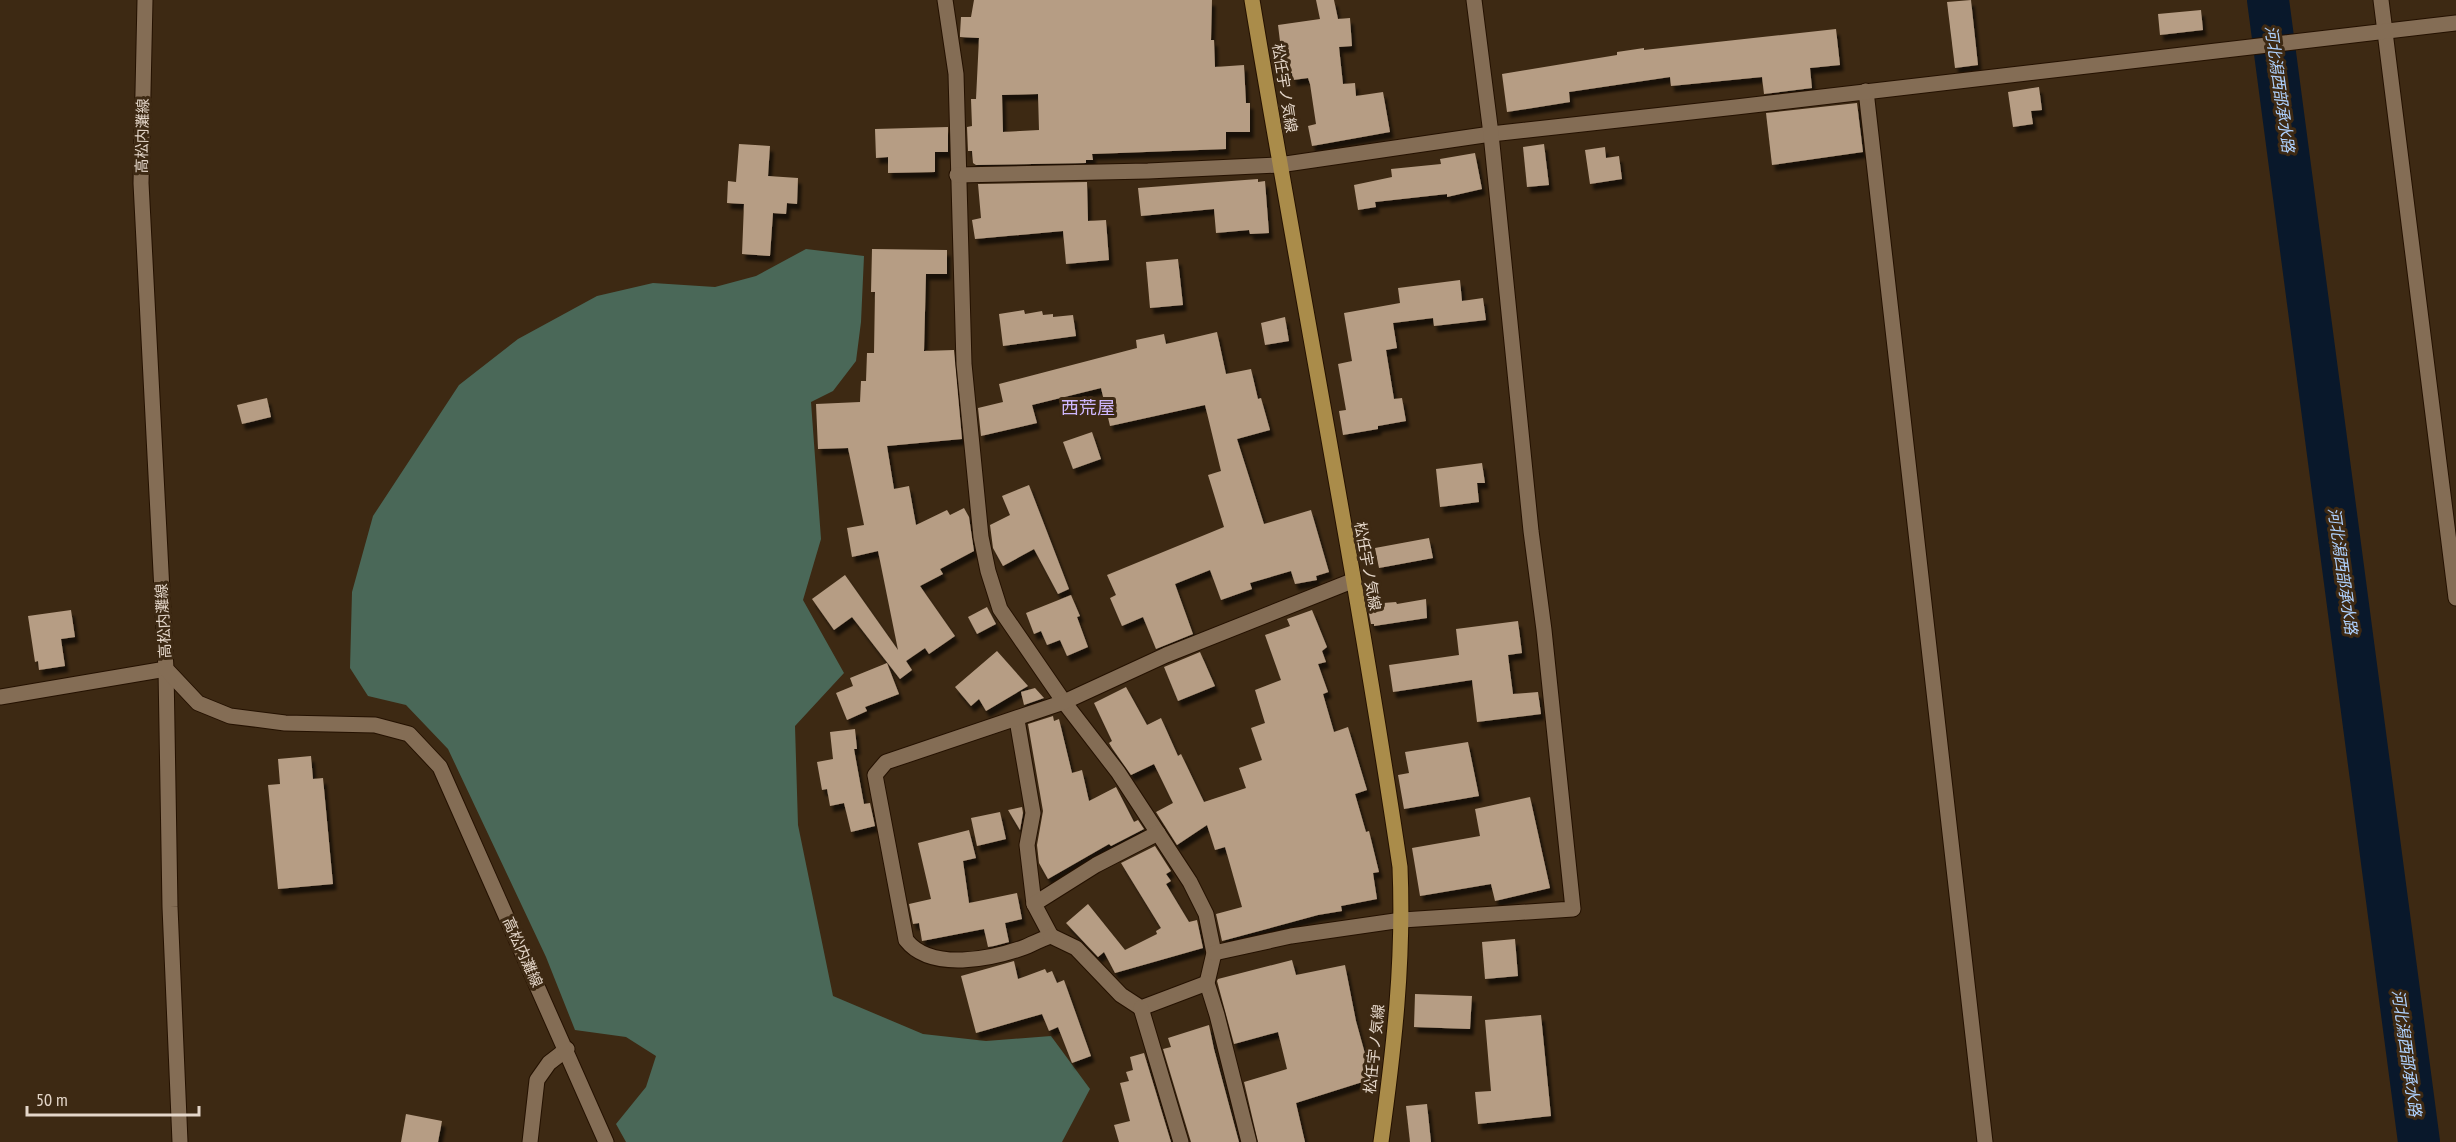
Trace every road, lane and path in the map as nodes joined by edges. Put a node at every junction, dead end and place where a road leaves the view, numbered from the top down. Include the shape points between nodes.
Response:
1 (145, 0) edge
2 (945, 0) edge
3 (1252, 0) edge
4 (1474, 0) edge
5 (2381, 0) edge
6 (2456, 23) edge
7 (2385, 31) junction
8 (1866, 91) junction
9 (1491, 134) junction
10 (1280, 165) junction
11 (957, 175) junction
12 (1352, 581) junction
13 (2456, 598) edge
14 (166, 669) junction
15 (0, 697) edge
16 (1064, 702) junction
17 (1017, 720) junction
18 (1158, 832) junction
19 (1034, 904) junction
20 (1402, 920) junction
21 (1051, 936) junction
22 (1214, 953) junction
23 (1207, 983) junction
24 (1141, 1008) junction
25 (567, 1049) junction
26 (180, 1142) edge
27 (530, 1142) edge
28 (606, 1142) edge
29 (1181, 1142) edge
30 (1249, 1142) edge
31 (1381, 1142) edge
32 (1985, 1142) edge

1 - 14 street, 高松内灘線 via 141,183
2 - 11 street via 956,74
3 - 10 main road, 松任宇ノ気線
4 - 9 street
5 - 7 street
6 - 7 street
7 - 8 street
7 - 13 street
8 - 9 street
8 - 32 street
9 - 10 street
9 - 20 street via 1574,909
10 - 11 street
10 - 12 main road, 松任宇ノ気線
11 - 16 street via 964,364 983,548 1000,609
12 - 16 street via 1166,655
12 - 20 main road, 松任宇ノ気線 via 1397,846
14 - 15 street
14 - 25 street, 高松内灘線 via 198,703 230,716 285,723 375,725 409,734 440,767
14 - 26 street via 170,907
16 - 17 street
16 - 18 street
17 - 19 street via 1033,813 1027,845
17 - 21 street via 886,762 875,775 906,940 914,951 969,961
18 - 19 street
18 - 22 street via 1206,914
19 - 21 street
20 - 22 street via 1291,936
20 - 31 main road, 松任宇ノ気線 via 1396,1035
21 - 24 street via 1076,948 1120,995
22 - 23 street
23 - 24 street
23 - 30 street
24 - 29 street
25 - 27 street via 549,1063 537,1080
25 - 28 street, 高松内灘線

